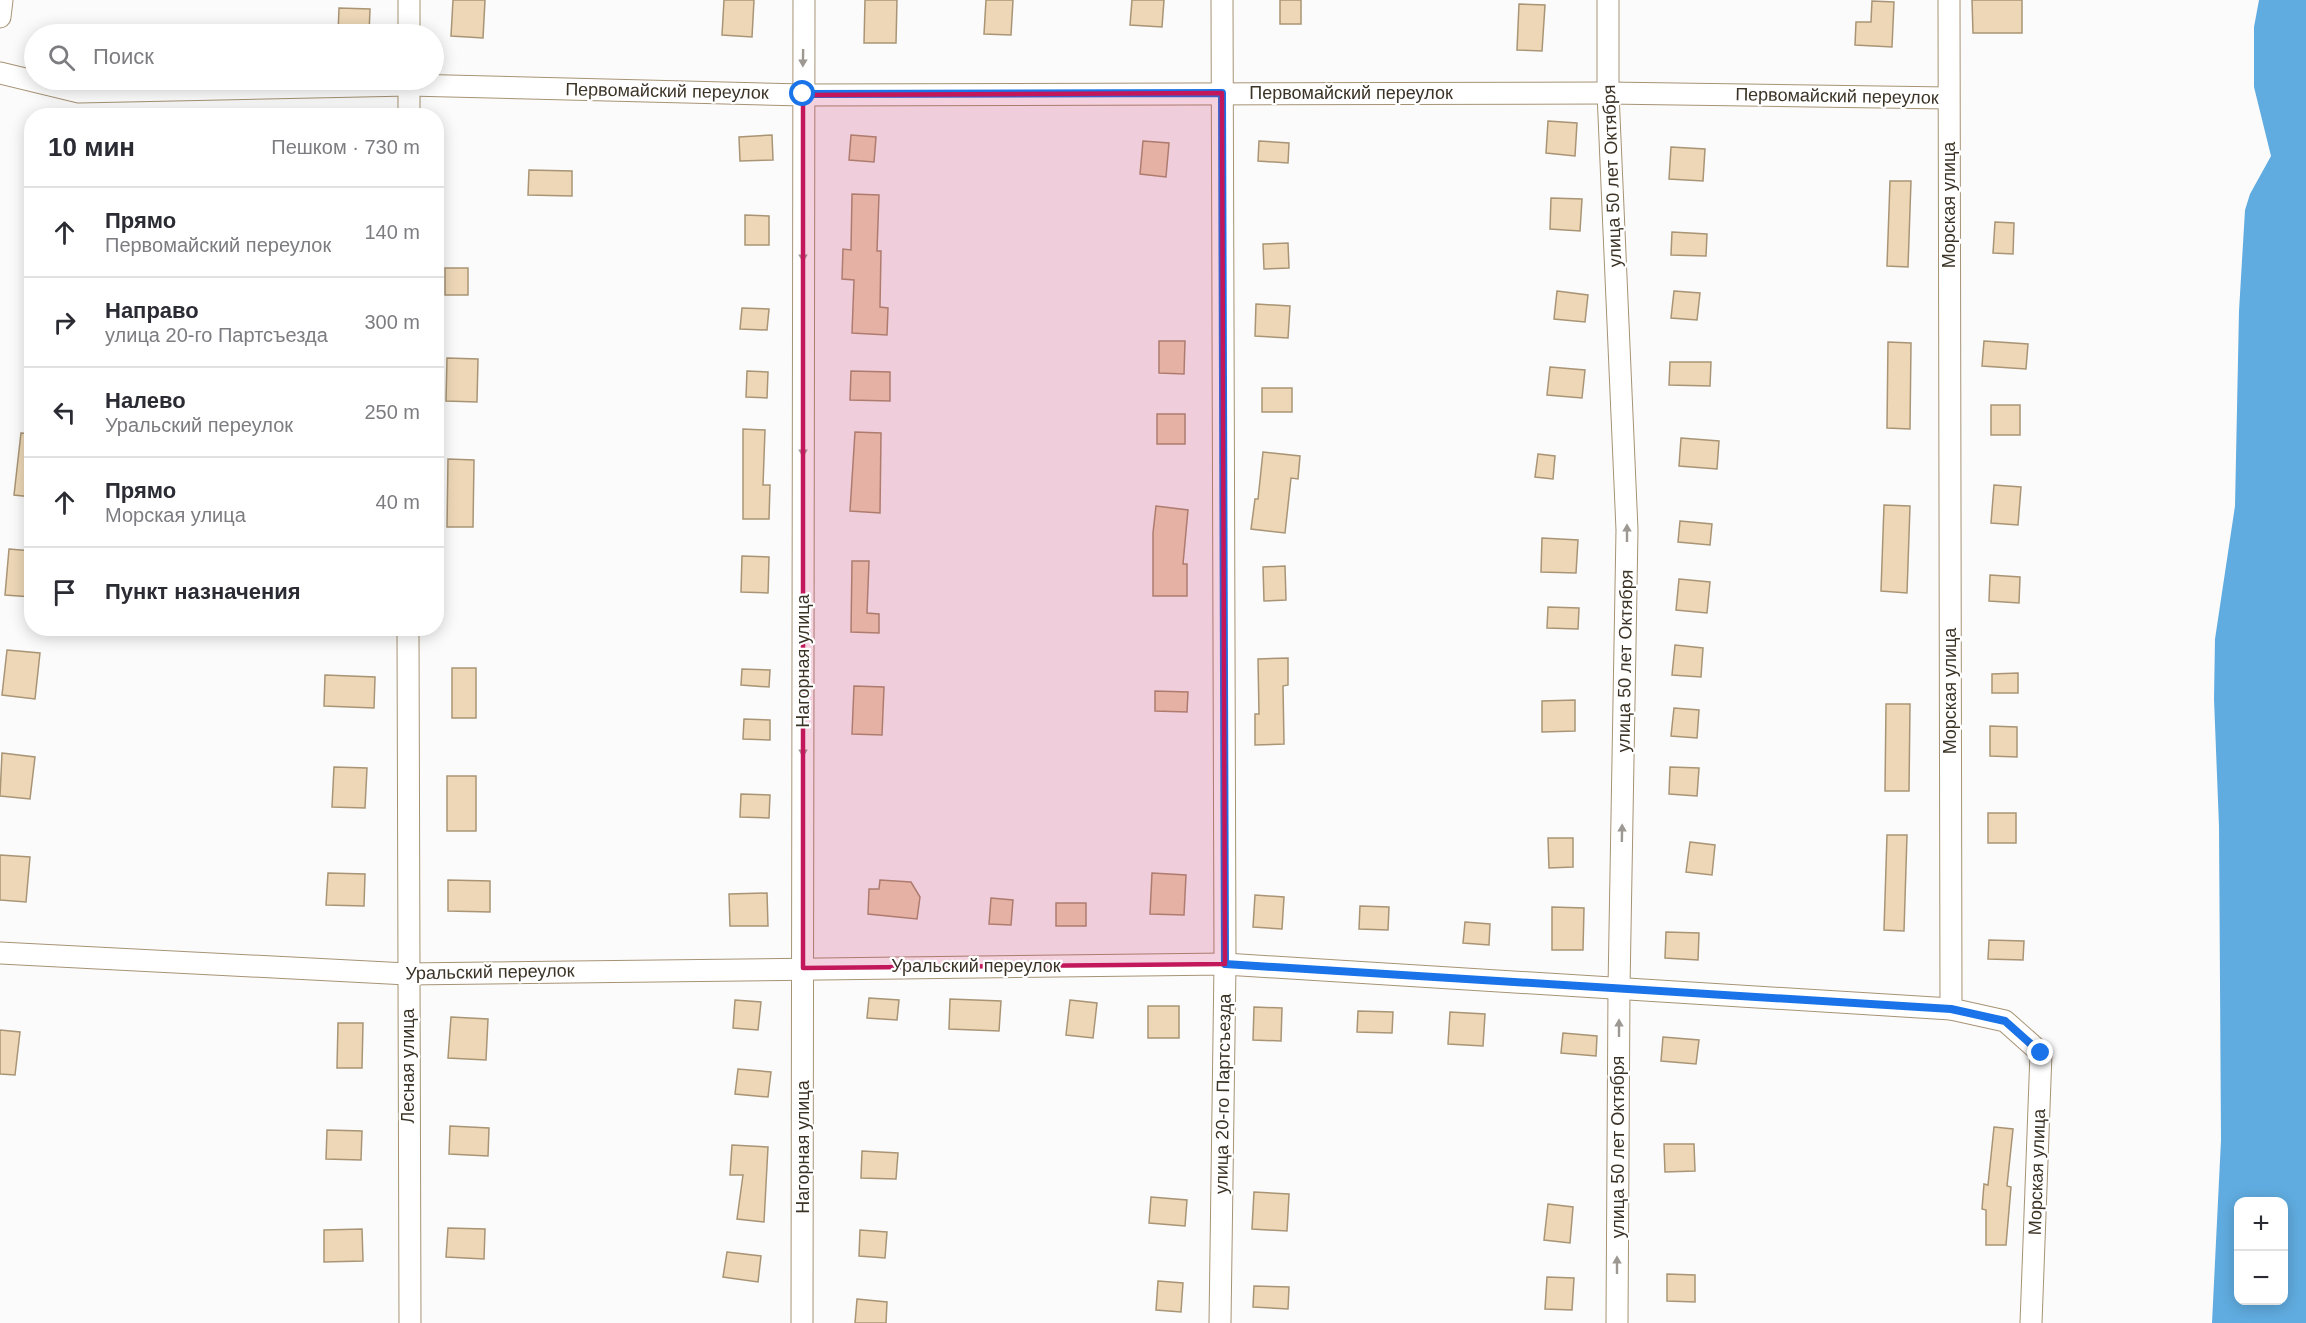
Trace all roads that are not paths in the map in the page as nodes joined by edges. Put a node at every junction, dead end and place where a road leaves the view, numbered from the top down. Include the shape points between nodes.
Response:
1 (2, 0) edge
2 (409, 0) edge
3 (804, 0) edge
4 (1222, 0) edge
5 (1608, 0) edge
6 (1949, 0) edge
7 (0, 17) edge
8 (409, 24) edge
9 (0, 73) edge
10 (24, 79) edge
11 (444, 83) edge
12 (71, 90) edge
13 (145, 90) edge
14 (409, 90) edge
15 (1222, 93) junction
16 (1608, 93) junction
17 (803, 94) junction
18 (1948, 98) junction
19 (409, 108) edge
20 (408, 636) edge
21 (0, 953) edge
22 (1225, 964) junction
23 (804, 968) junction
24 (407, 974) junction
25 (1619, 988) junction
26 (1951, 1009) junction
27 (410, 1323) edge
28 (802, 1323) edge
29 (1220, 1323) edge
30 (1617, 1323) edge
31 (2031, 1323) edge

1 - 7 street
2 - 8 street
3 -> 17 street, Нагорная улица
4 - 15 street, улица 20-го Партсъезда
5 - 16 street, улица 50 лет Октября
6 - 18 street, Морская улица
9 - 10 street, Первомайский переулок
11 - 17 street, Первомайский переулок
12 - 13 street, Первомайский переулок
14 - 19 street
15 - 16 street, Первомайский переулок
15 - 17 street, Первомайский переулок
15 - 22 street, улица 20-го Партсъезда
16 - 18 street, Первомайский переулок
25 -> 16 street, улица 50 лет Октября via 1627,530
17 -> 23 street, Нагорная улица
18 - 26 street, Морская улица
20 - 24 street, Лесная улица
21 - 24 street, Уральский переулок
22 - 23 street, Уральский переулок
22 - 25 street, Уральский переулок
22 - 29 street, улица 20-го Партсъезда
23 - 24 street, Уральский переулок
23 - 28 street, Нагорная улица
24 - 27 street, Лесная улица
25 - 26 street, Уральский переулок
30 -> 25 street, улица 50 лет Октября
26 - 31 street, Морская улица via 2005,1021 2041,1053

